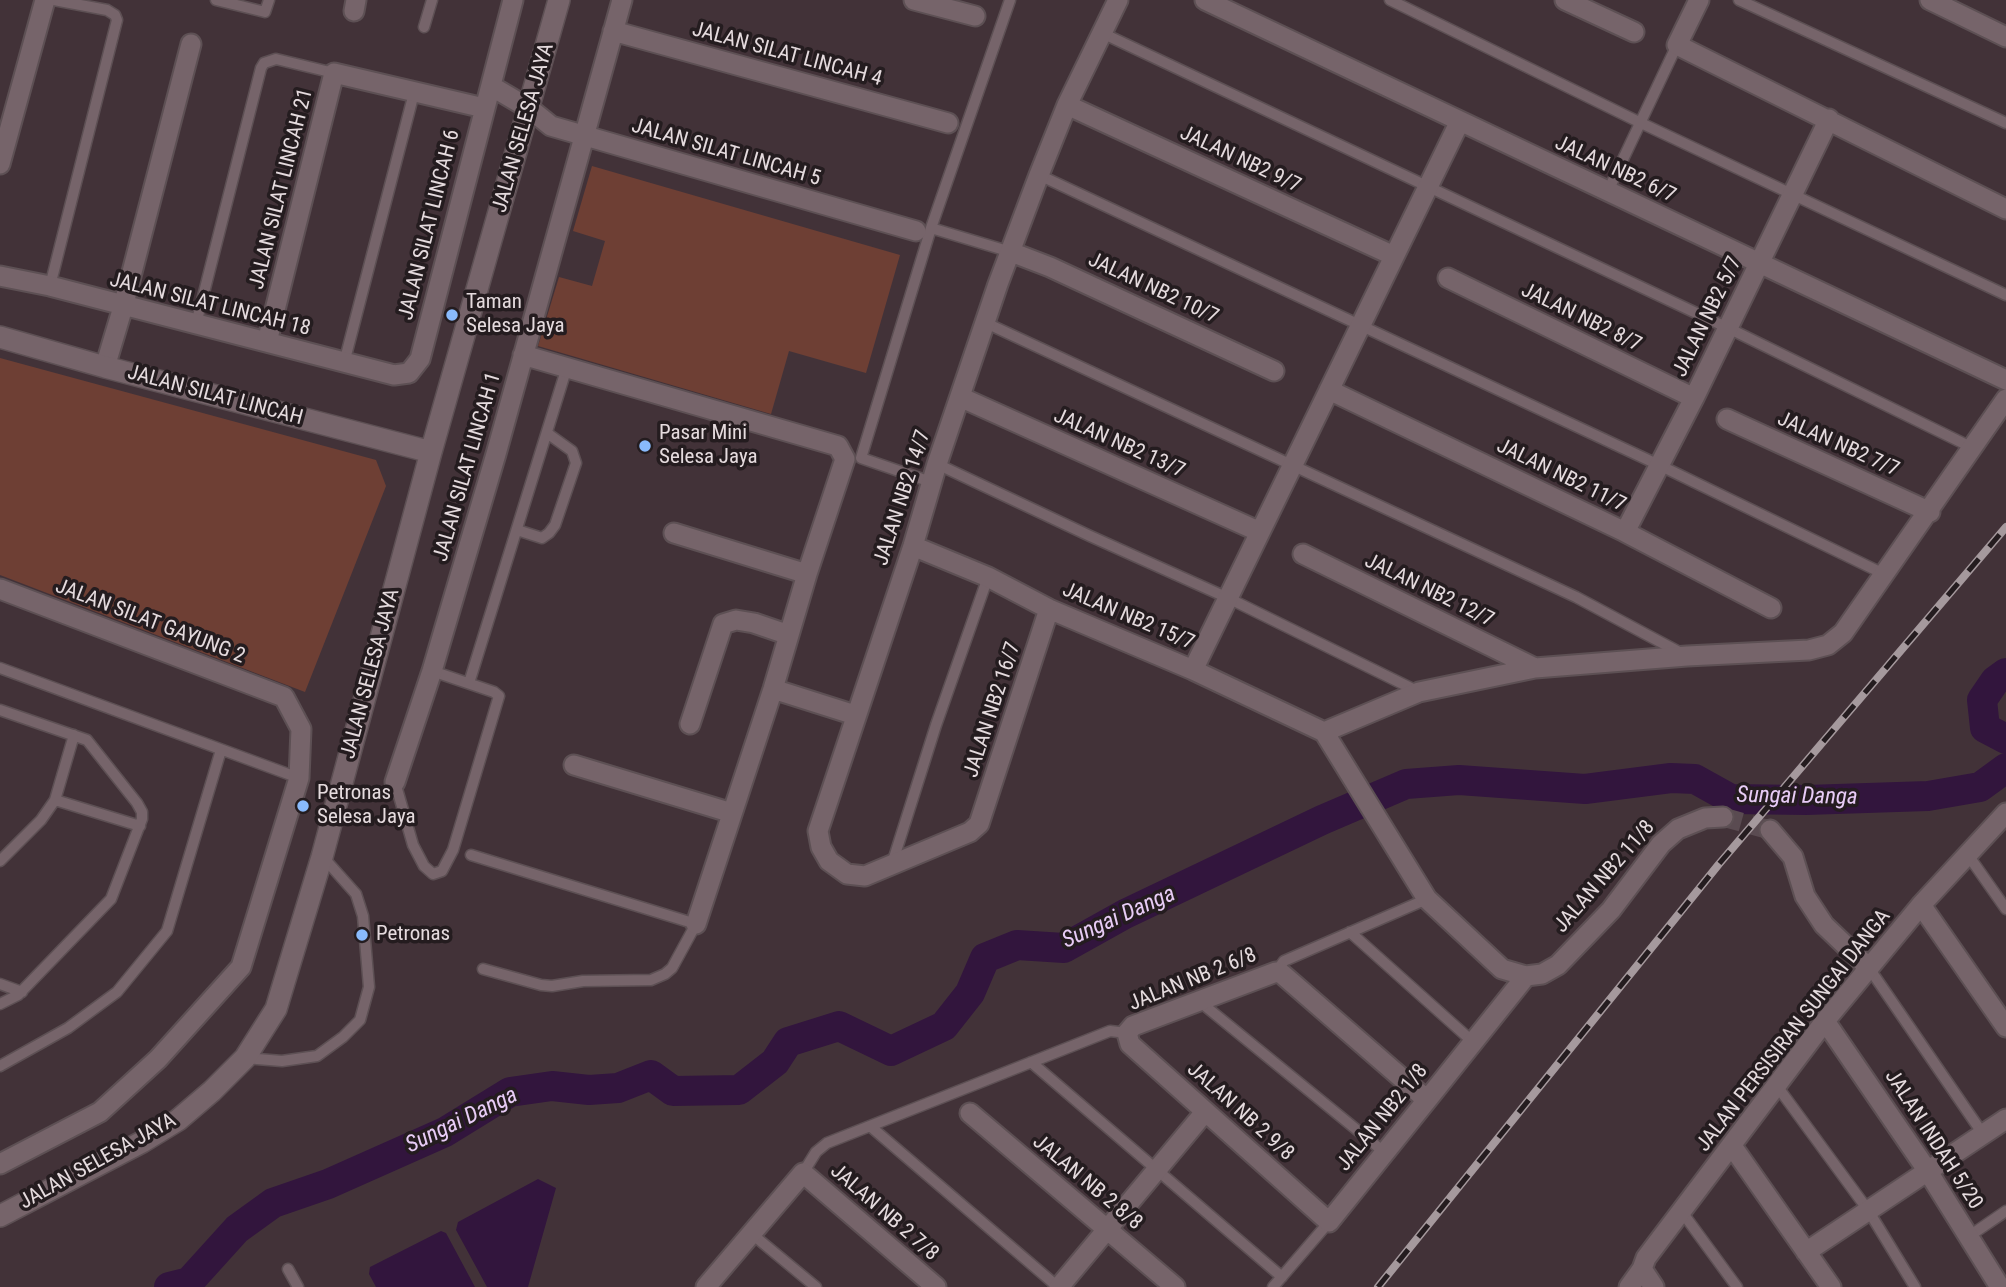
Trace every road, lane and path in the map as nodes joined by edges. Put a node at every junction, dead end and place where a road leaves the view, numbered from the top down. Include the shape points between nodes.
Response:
1 (45, 0) edge
2 (54, 0) edge
3 (216, 0) edge
4 (269, 0) edge
5 (432, 0) edge
6 (513, 0) edge
7 (559, 0) edge
8 (622, 0) edge
9 (914, 0) edge
10 (1010, 0) edge
11 (1118, 0) edge
12 (1205, 0) edge
13 (1390, 0) edge
14 (1565, 0) edge
15 (1699, 0) edge
16 (1739, 0) edge
17 (1930, 0) edge
18 (975, 16) dead end
19 (424, 27) dead end
20 (613, 31) junction
21 (1634, 32) dead end
22 (1102, 33) junction
23 (2006, 37) edge
24 (191, 44) dead end
25 (1677, 45) junction
26 (334, 73) junction
27 (491, 86) junction
28 (414, 93) junction
29 (1067, 104) junction
30 (484, 108) junction
31 (530, 109) junction
32 (1829, 120) junction
33 (1460, 121) junction
34 (1641, 122) junction
35 (948, 123) dead end
36 (2006, 123) edge
37 (584, 136) junction
38 (0, 164) edge
39 (1039, 175) junction
40 (1427, 188) junction
41 (1608, 191) junction
42 (1792, 195) junction
43 (2006, 209) edge
44 (923, 230) junction
45 (1011, 252) junction
46 (1394, 256) junction
47 (1759, 263) junction
48 (0, 276) edge
49 (1448, 278) dead end
50 (50, 286) junction
51 (2006, 295) edge
52 (123, 307) junction
53 (986, 323) junction
54 (196, 324) junction
55 (1361, 324) junction
56 (1728, 328) junction
57 (0, 337) edge
58 (267, 342) junction
59 (523, 355) junction
60 (344, 363) junction
61 (105, 367) junction
62 (567, 367) junction
63 (1274, 371) dead end
64 (409, 373) joint
65 (2006, 380) edge
66 (1329, 390) junction
67 (960, 397) junction
68 (1694, 398) junction
69 (2006, 400) edge
70 (1727, 419) dead end
71 (547, 433) junction
72 (1973, 448) junction
73 (431, 452) junction
74 (1659, 465) junction
75 (1292, 467) junction
76 (934, 473) junction
77 (1930, 512) junction
78 (517, 530) junction
79 (1260, 532) junction
80 (1625, 532) junction
81 (674, 533) dead end
82 (913, 546) junction
83 (1303, 554) dead end
84 (807, 574) junction
85 (1884, 574) junction
86 (988, 577) junction
87 (0, 589) edge
88 (1228, 598) junction
89 (1771, 608) dead end
90 (1049, 609) junction
91 (789, 635) junction
92 (1687, 656) junction
93 (0, 668) edge
94 (1535, 668) junction
95 (1193, 670) junction
96 (432, 671) junction
97 (469, 683) junction
98 (774, 689) junction
99 (1419, 692) junction
100 (0, 710) edge
101 (855, 715) junction
102 (690, 724) dead end
103 (1324, 732) junction
104 (74, 735) junction
105 (221, 750) junction
106 (574, 765) dead end
107 (299, 778) junction
108 (396, 782) joint
109 (55, 800) junction
110 (732, 813) junction
111 (2006, 813) edge
112 (1723, 817) tunnel mouth
113 (979, 824) joint
114 (140, 826) junction
115 (1770, 830) tunnel mouth
116 (471, 855) dead end
117 (1969, 855) junction
118 (322, 857) junction
119 (0, 861) edge
120 (892, 865) junction
121 (1427, 899) junction
122 (1922, 905) junction
123 (2006, 909) edge
124 (696, 924) junction
125 (1350, 933) junction
126 (1870, 968) junction
127 (483, 969) dead end
128 (1276, 972) junction
129 (1526, 976) junction
130 (0, 984) edge
131 (22, 992) junction
132 (1199, 1000) junction
133 (0, 1004) edge
134 (1825, 1021) junction
135 (2006, 1027) edge
136 (1127, 1032) junction
137 (1473, 1042) junction
138 (245, 1058) junction
139 (1031, 1062) junction
140 (0, 1066) edge
141 (1777, 1086) junction
142 (1427, 1100) junction
143 (1205, 1112) junction
144 (970, 1114) dead end
145 (2006, 1119) edge
146 (870, 1126) junction
147 (1983, 1134) junction
148 (1732, 1146) junction
149 (1384, 1152) junction
150 (0, 1164) edge
151 (1157, 1170) junction
152 (1927, 1170) junction
153 (803, 1174) junction
154 (1868, 1210) junction
155 (2006, 1211) edge
156 (1682, 1212) junction
157 (0, 1216) edge
158 (1329, 1222) junction
159 (1107, 1229) junction
160 (752, 1234) junction
161 (1969, 1237) junction
162 (1806, 1252) junction
163 (288, 1269) dead end
164 (1642, 1269) junction
165 (1282, 1277) junction
166 (298, 1287) edge
167 (706, 1287) edge
168 (816, 1287) edge
169 (936, 1287) edge
170 (1058, 1287) edge
171 (1175, 1287) edge
172 (1273, 1287) edge
173 (1629, 1287) edge
174 (1654, 1287) edge
175 (1737, 1287) edge
176 (1831, 1287) edge
177 (1915, 1287) edge
178 (2000, 1287) edge

1 - 38 street
2 - 50 lane via 107,10 117,20
3 - 4 lane via 265,12
5 - 19 lane
6 - 27 street, JALAN SILAT LINCAH 6
7 - 31 street, JALAN SELESA JAYA
8 - 20 street, JALAN SILAT LINCAH 1
9 - 18 street
10 - 44 lane
11 - 22 street, JALAN NB2 14/7
12 - 33 street, JALAN NB2 6/7
13 - 34 lane
14 - 21 street
15 - 25 street
16 - 36 lane
17 - 23 street
20 - 35 street, JALAN SILAT LINCAH 4
20 - 37 street, JALAN SILAT LINCAH 1
22 - 29 street, JALAN NB2 14/7
22 - 40 lane
24 - 52 street
25 - 32 street
25 - 34 lane
26 - 28 street, JALAN SILAT LINCAH 21
26 - 54 lane via 276,59 264,62
26 - 58 street, JALAN SILAT LINCAH 21
27 - 30 street, JALAN SILAT LINCAH 6
27 - 31 street
28 - 30 street, JALAN SILAT LINCAH 21
28 - 60 lane
29 - 39 street, JALAN NB2 14/7
29 - 46 street, JALAN NB2 9/7
30 - 64 street, JALAN SILAT LINCAH 6 via 420,359
31 - 37 street, JALAN SILAT LINCAH 5 via 551,126
31 - 73 street, JALAN SELESA JAYA
32 - 42 street, JALAN NB2 5/7
32 - 43 street
33 - 40 street
33 - 41 street, JALAN NB2 6/7
34 - 41 lane
34 - 42 lane
37 - 44 street, JALAN SILAT LINCAH 5
37 - 59 street, JALAN SILAT LINCAH 1
39 - 45 street, JALAN NB2 14/7
39 - 55 lane
40 - 46 street
40 - 56 lane
41 - 47 street, JALAN NB2 6/7
42 - 47 street, JALAN NB2 5/7
42 - 51 lane
44 - 45 lane
44 - 76 lane via 861,458
45 - 53 street, JALAN NB2 14/7
45 - 63 street, JALAN NB2 10/7
46 - 55 street
47 - 56 street, JALAN NB2 5/7
47 - 65 street, JALAN NB2 6/7
48 - 50 street, JALAN SILAT LINCAH 18
49 - 68 street, JALAN NB2 8/7
50 - 52 street, JALAN SILAT LINCAH 18
52 - 54 street, JALAN SILAT LINCAH 18
52 - 61 street
53 - 67 street, JALAN NB2 14/7
53 - 75 lane
54 - 58 street, JALAN SILAT LINCAH 18
55 - 66 street
55 - 74 lane
56 - 68 street, JALAN NB2 5/7
56 - 72 lane
57 - 61 street, JALAN SILAT LINCAH
58 - 60 street, JALAN SILAT LINCAH 18
59 - 62 street
59 - 96 street, JALAN SILAT LINCAH 1
60 - 64 street, JALAN SILAT LINCAH 18 via 394,375
61 - 73 street, JALAN SILAT LINCAH
62 - 71 lane
62 - 84 street via 838,446 845,459
66 - 75 street
66 - 80 street, JALAN NB2 11/7
67 - 76 street, JALAN NB2 14/7
67 - 79 street, JALAN NB2 13/7
68 - 74 street, JALAN NB2 5/7
69 - 72 street
70 - 77 street, JALAN NB2 7/7
71 - 78 lane
71 - 78 lane via 572,451 576,463 549,533 542,538
72 - 77 street
73 - 118 street, JALAN SELESA JAYA
74 - 80 street, JALAN NB2 5/7
74 - 85 lane
75 - 79 street
75 - 92 lane via 1576,597
76 - 82 street, JALAN NB2 14/7
76 - 88 lane
77 - 85 street
78 - 97 lane
79 - 88 street
80 - 89 street, JALAN NB2 11/7
81 - 84 street
82 - 86 street, JALAN NB2 15/7
82 - 101 street, JALAN NB2 14/7
83 - 94 street, JALAN NB2 12/7
84 - 91 street
85 - 92 street via 1843,634 1828,645 1809,650
86 - 90 street, JALAN NB2 15/7
86 - 120 lane
87 - 107 street, JALAN SILAT GAYUNG 2 via 284,697 301,729
88 - 95 street
88 - 99 lane
90 - 95 street, JALAN NB2 15/7
90 - 113 street, JALAN NB2 16/7
91 - 98 street
91 - 102 street via 754,623 723,624
92 - 94 street
93 - 105 lane
94 - 99 street
95 - 103 street, JALAN NB2 15/7
96 - 97 lane
96 - 108 street, JALAN SILAT LINCAH 1
97 - 108 lane via 495,692 499,702 442,872 433,874 424,866 413,845
98 - 101 street
98 - 110 street
99 - 103 street
100 - 104 lane
101 - 120 street, JALAN NB2 14/7 via 818,831 821,846 829,861 847,874 865,876
103 - 121 street
104 - 109 lane
104 - 114 lane via 87,740 137,803 142,812
105 - 107 lane
105 - 140 lane via 167,931 117,992 68,1028
106 - 110 street
107 - 150 street via 241,967 158,1059 100,1112
109 - 114 lane
109 - 119 lane
110 - 124 street
111 - 117 street, JALAN PERSISIRAN SUNGAI DANGA
112 - 129 street, JALAN NB2 11/8 via 1705,818 1678,829 1558,965
113 - 120 street, JALAN NB2 14/7
114 - 131 lane via 111,899
115 - 126 street via 1793,857 1805,896 1824,925
116 - 124 lane
117 - 122 street, JALAN PERSISIRAN SUNGAI DANGA
117 - 123 lane
118 - 138 street, JALAN SELESA JAYA via 276,1009
118 - 138 lane via 356,894 363,916 369,987 360,1020 317,1056 282,1061
121 - 125 lane
121 - 129 street via 1502,969
122 - 126 street, JALAN PERSISIRAN SUNGAI DANGA
122 - 135 street
124 - 127 lane via 672,968 650,980 552,986
125 - 128 lane via 1284,961
125 - 137 lane
126 - 134 street, JALAN PERSISIRAN SUNGAI DANGA
126 - 147 lane
128 - 132 street, JALAN NB 2 6/8
128 - 142 street
129 - 137 street, JALAN NB2 1/8
130 - 131 lane
131 - 133 lane
132 - 136 street, JALAN NB 2 6/8
132 - 149 lane
134 - 141 street, JALAN PERSISIRAN SUNGAI DANGA
134 - 152 street, JALAN INDAH 5/20
136 - 139 lane via 1110,1031
136 - 143 street, JALAN NB 2 9/8 via 1130,1044
137 - 142 street, JALAN NB2 1/8
138 - 157 street, JALAN SELESA JAYA via 178,1120
139 - 146 lane
139 - 151 lane
141 - 148 street, JALAN PERSISIRAN SUNGAI DANGA
141 - 154 lane
142 - 149 street, JALAN NB2 1/8
143 - 151 street
143 - 158 street, JALAN NB 2 9/8
144 - 159 street, JALAN NB 2 8/8
145 - 147 street
146 - 153 lane via 827,1143
146 - 170 lane
147 - 152 street
148 - 156 street, JALAN PERSISIRAN SUNGAI DANGA
148 - 162 street
149 - 158 street, JALAN NB2 1/8
151 - 159 street
151 - 165 lane
152 - 154 street
152 - 161 street, JALAN INDAH 5/20
153 - 160 street
153 - 169 street, JALAN NB 2 7/8
154 - 162 street
154 - 177 lane
155 - 161 lane
156 - 164 street, JALAN PERSISIRAN SUNGAI DANGA
156 - 175 lane
158 - 165 lane, JALAN NB2 1/8
159 - 170 street
159 - 171 street, JALAN NB 2 8/8
160 - 167 street
160 - 168 lane
161 - 178 street, JALAN INDAH 5/20
162 - 176 street
163 - 166 lane
164 - 173 street, JALAN PERSISIRAN SUNGAI DANGA
164 - 174 street
165 - 172 lane, JALAN NB2 1/8

